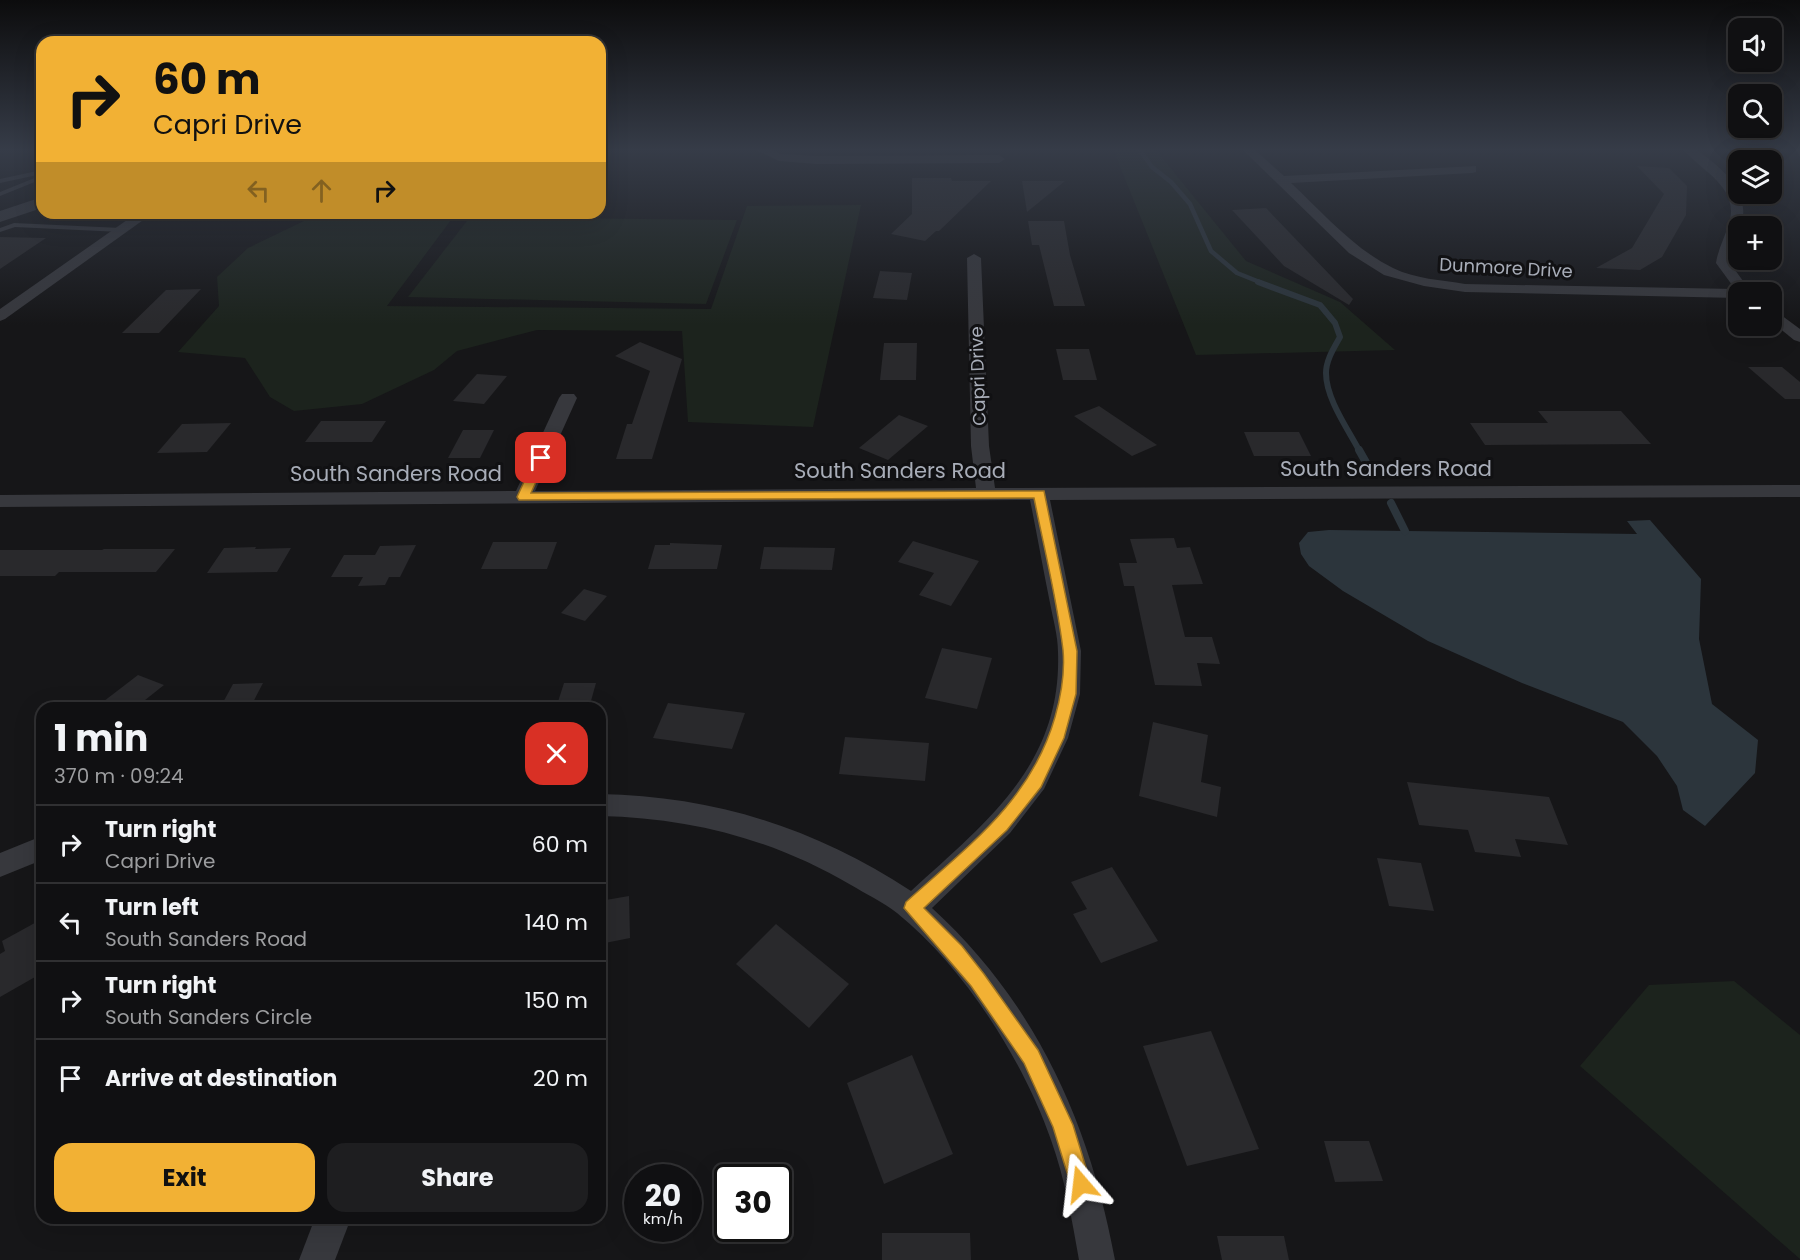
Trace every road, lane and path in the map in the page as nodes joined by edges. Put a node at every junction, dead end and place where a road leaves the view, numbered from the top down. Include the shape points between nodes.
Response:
1 (27, 208) edge
2 (1310, 208) edge
3 (1738, 208) edge
4 (6, 216) edge
5 (137, 219) edge
6 (0, 230) edge
7 (121, 230) junction
8 (974, 258) dead end
9 (1736, 282) edge
10 (1728, 294) edge
11 (0, 316) edge
12 (1782, 323) edge
13 (1800, 337) edge
14 (568, 398) dead end
15 (1800, 491) edge
16 (986, 494) junction
17 (1039, 494) junction
18 (523, 497) junction
19 (0, 501) edge
20 (606, 805) edge
21 (36, 850) edge
22 (0, 865) edge
23 (912, 908) junction
24 (331, 1224) edge
25 (317, 1260) edge
26 (1097, 1260) edge

1 - 4 street
2 - 10 street, Dunmore Drive via 1354,250 1389,272 1424,282 1465,288
3 - 9 street via 1723,264
4 - 6 lane
4 - 7 lane
5 - 7 street
7 - 11 street
8 - 16 street, Capri Drive via 980,446
12 - 13 street
14 - 18 street
15 - 17 street, South Sanders Road
16 - 17 street, South Sanders Road
16 - 18 street, South Sanders Road
17 - 23 street via 1070,651 1068,694 1056,738 1035,782 1001,825
18 - 19 street, South Sanders Road
20 - 23 street via 684,811 774,832 850,869
21 - 22 street
23 - 26 street via 969,969 1031,1056 1063,1125 1087,1204
24 - 25 street

